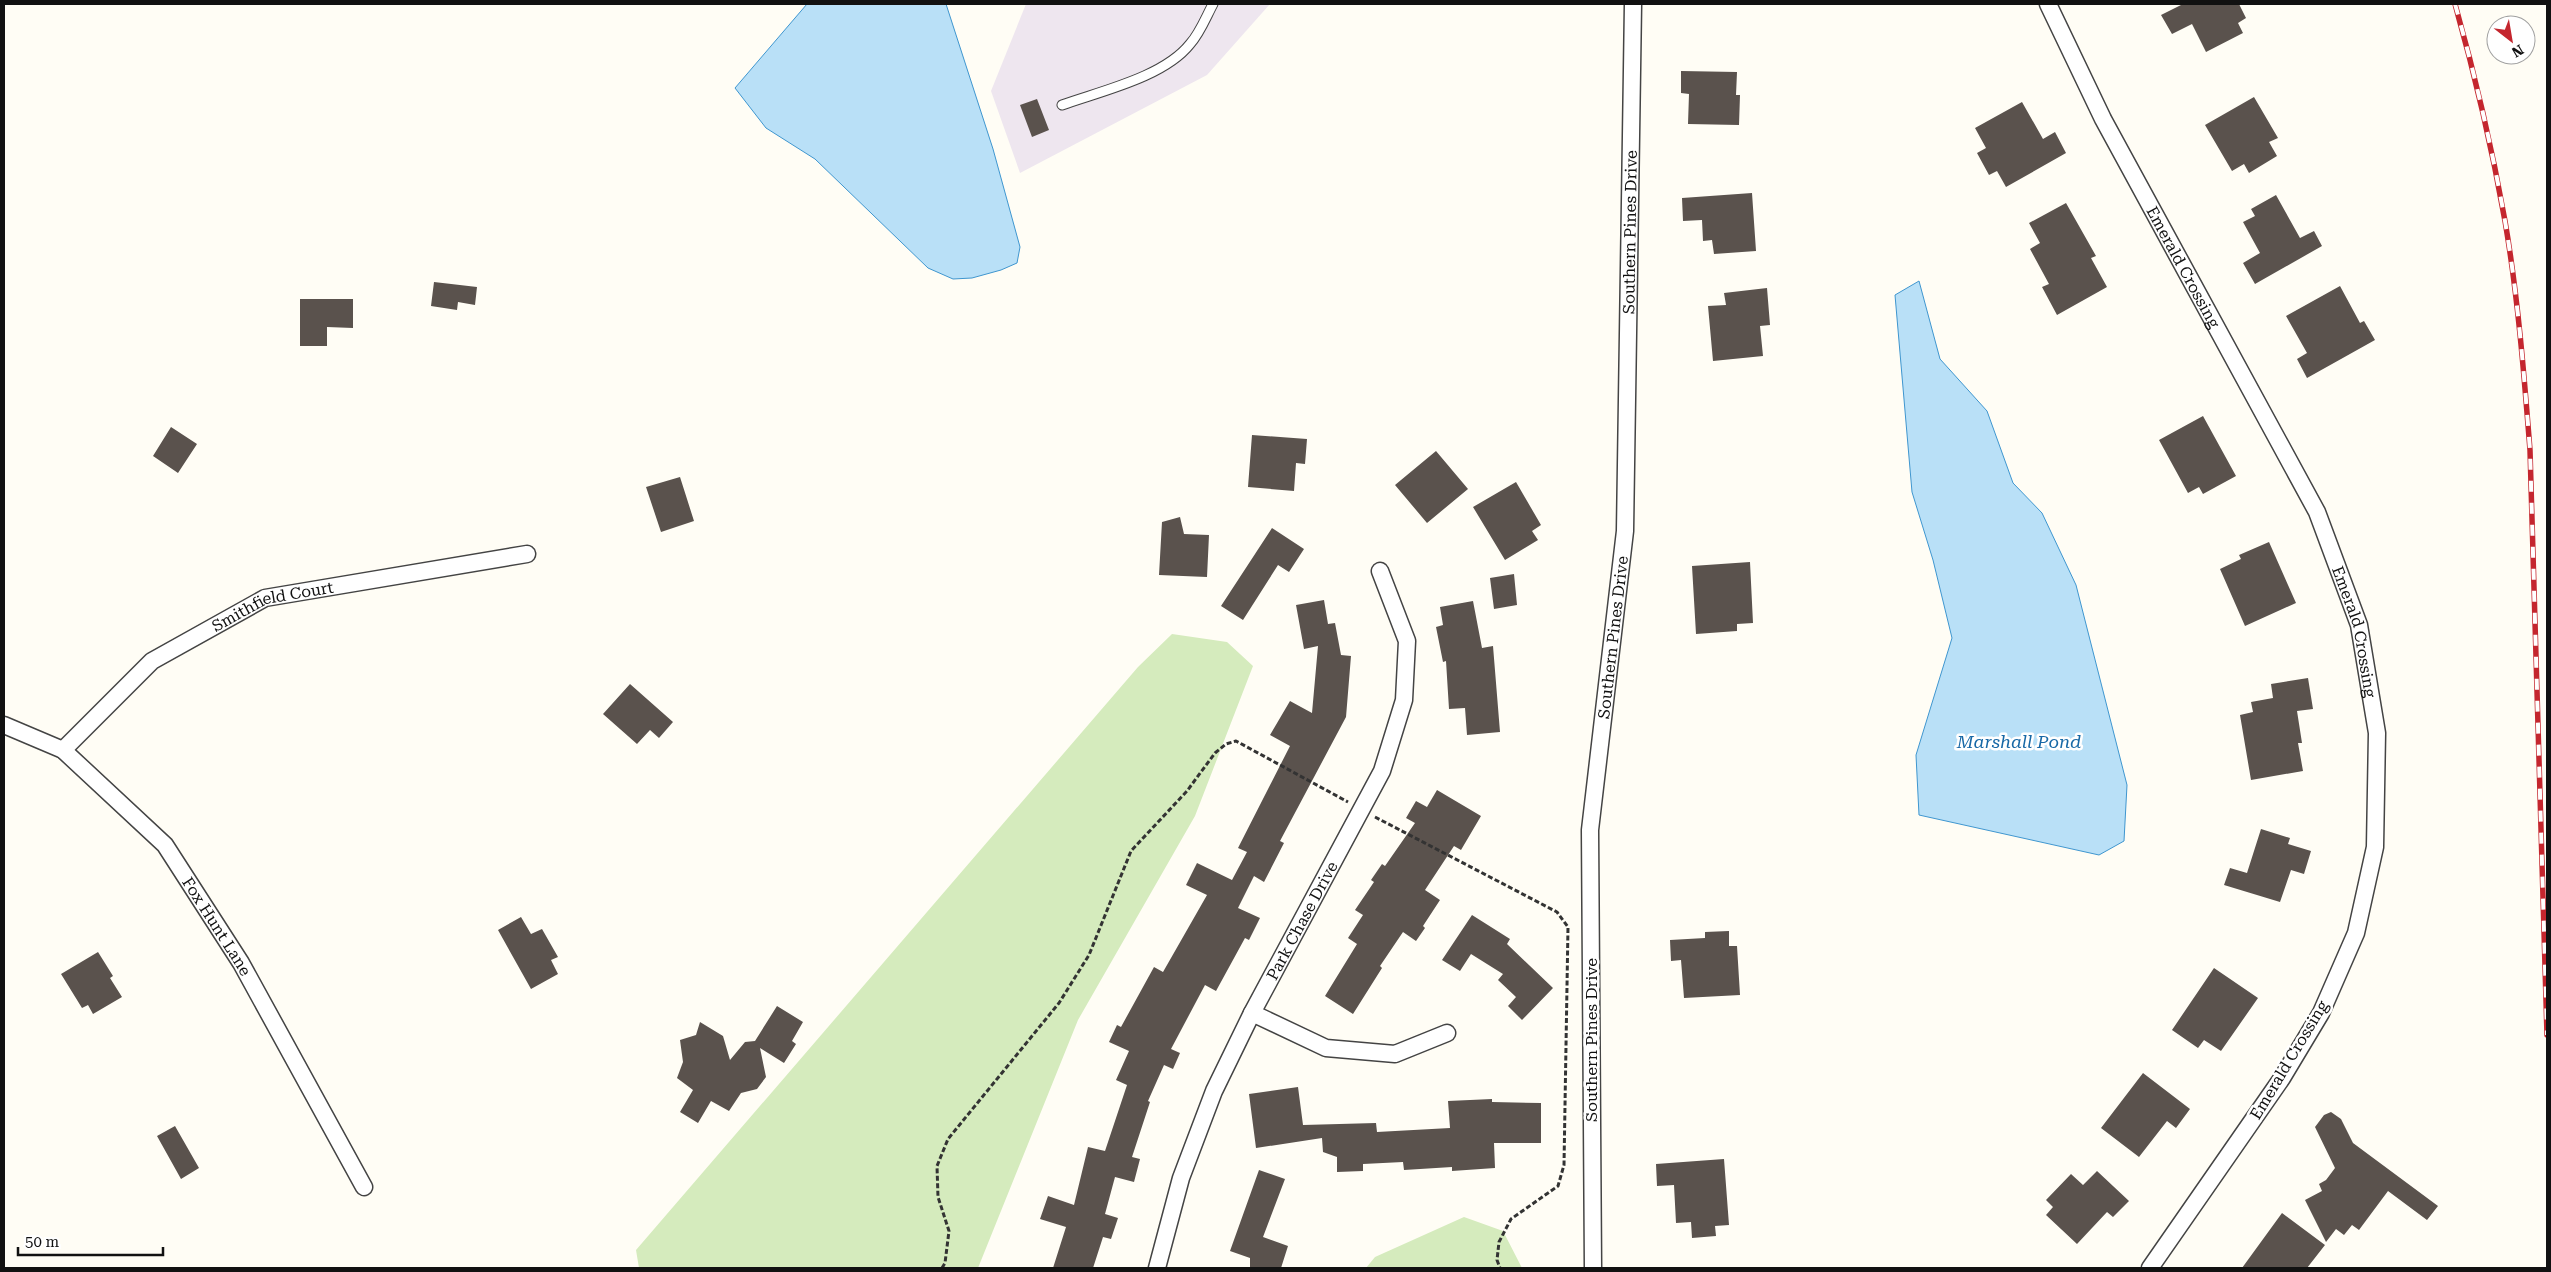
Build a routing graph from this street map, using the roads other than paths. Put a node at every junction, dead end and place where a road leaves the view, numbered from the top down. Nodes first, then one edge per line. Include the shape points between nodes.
1 (1213, 4) edge
2 (1633, 4) edge
3 (2048, 4) edge
4 (1062, 105) dead end
5 (527, 554) dead end
6 (1380, 570) dead end
7 (4, 726) edge
8 (63, 750) junction
9 (1252, 1013) junction
10 (1447, 1033) dead end
11 (364, 1187) dead end
12 (1157, 1268) edge
13 (1593, 1268) edge
14 (2150, 1268) edge

1 - 4 lane via 1191,44 1170,63
2 - 13 street, Southern Pines Drive via 1625,531 1590,830
3 - 14 street, Emerald Crossing via 2103,119 2317,512 2359,625 2377,733 2375,847 2356,933 2321,1013 2282,1078
5 - 8 street, Smithfield Court via 265,598 152,661
6 - 9 street, Park Chase Drive via 1407,641 1404,700 1382,771
7 - 8 street, Fox Hunt Lane
8 - 11 street, Fox Hunt Lane via 165,845 241,963
9 - 10 street via 1326,1048 1395,1054
9 - 12 street, Park Chase Drive via 1214,1091 1181,1178

